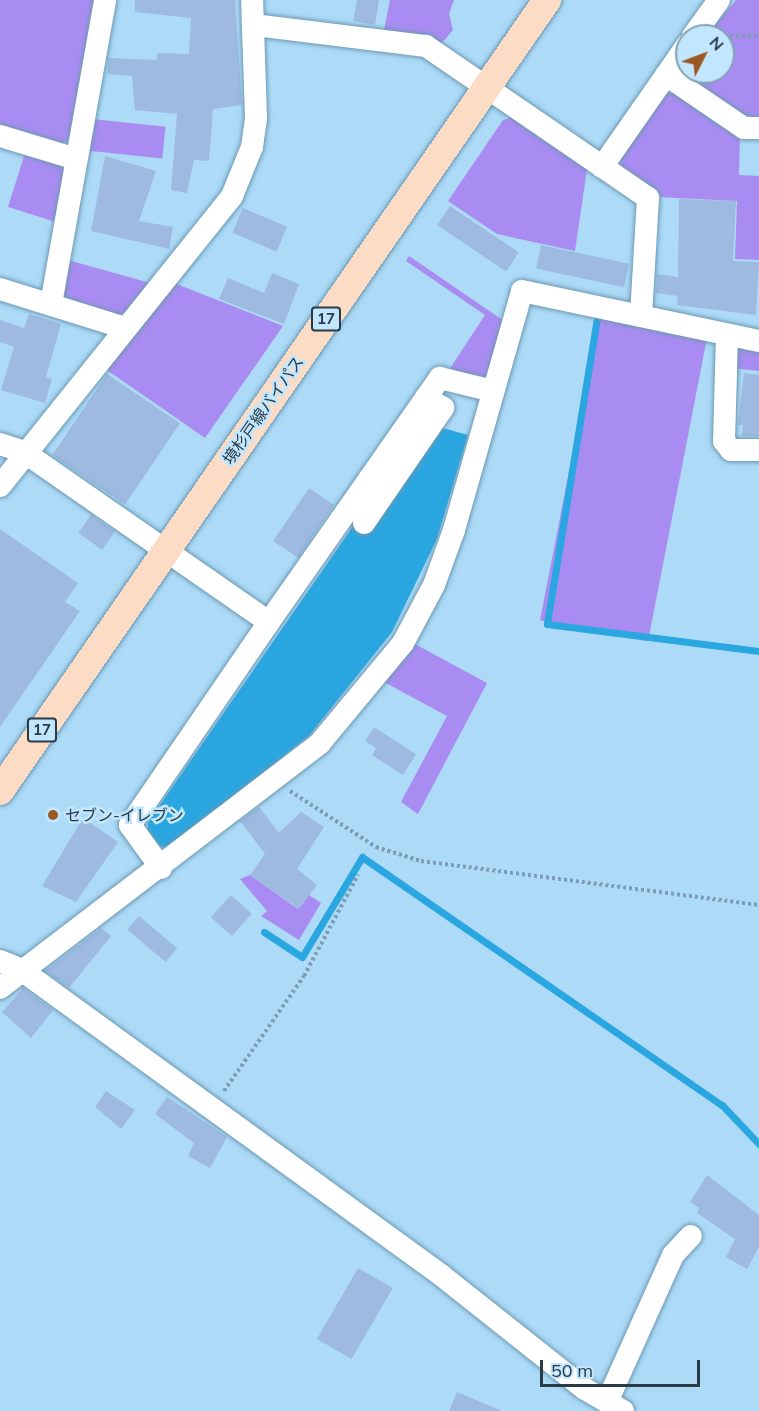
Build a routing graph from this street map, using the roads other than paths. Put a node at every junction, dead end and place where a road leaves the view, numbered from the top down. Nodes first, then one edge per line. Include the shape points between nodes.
1 (105, 0) edge
2 (252, 0) edge
3 (547, 0) edge
4 (718, 0) edge
5 (701, 24) edge
6 (254, 25) junction
7 (675, 62) edge
8 (666, 75) junction
9 (488, 85) junction
10 (759, 128) edge
11 (0, 136) edge
12 (76, 159) junction
13 (602, 167) junction
14 (0, 288) edge
15 (51, 304) junction
16 (641, 316) junction
17 (125, 328) junction
18 (727, 335) junction
19 (759, 341) edge
20 (493, 391) junction
21 (426, 397) junction
22 (0, 444) edge
23 (759, 450) edge
24 (24, 452) junction
25 (0, 486) edge
26 (364, 523) dead end
27 (167, 550) junction
28 (269, 622) junction
29 (0, 791) edge
30 (160, 867) junction
31 (10, 965) edge
32 (0, 988) edge
33 (691, 1236) dead end
34 (615, 1407) edge

1 - 12 street
2 - 6 street
3 - 9 main road, 境杉戸線バイパス / 17
4 - 5 street
6 - 9 street via 426,46
6 - 17 street via 256,118 243,171 212,224
7 - 8 street
8 - 10 street via 744,128
8 - 13 street
9 - 13 street
9 - 27 main road, 境杉戸線バイパス / 17
11 - 12 street
12 - 15 street
13 - 16 street via 648,198
14 - 15 street
15 - 17 street
16 - 18 street
16 - 20 street via 522,291
17 - 24 street
18 - 19 street
18 - 23 street via 724,441 731,450
20 - 21 street via 440,378
20 - 30 street via 454,530 434,585 403,643 320,743
21 - 26 street via 443,408
21 - 28 street
22 - 24 street
24 - 25 street
24 - 27 street
27 - 28 street
27 - 29 main road, 境杉戸線バイパス / 17
28 - 30 street via 130,825
30 - 31 street
31 - 32 street
31 - 34 street via 212,1108
33 - 34 street via 673,1255

